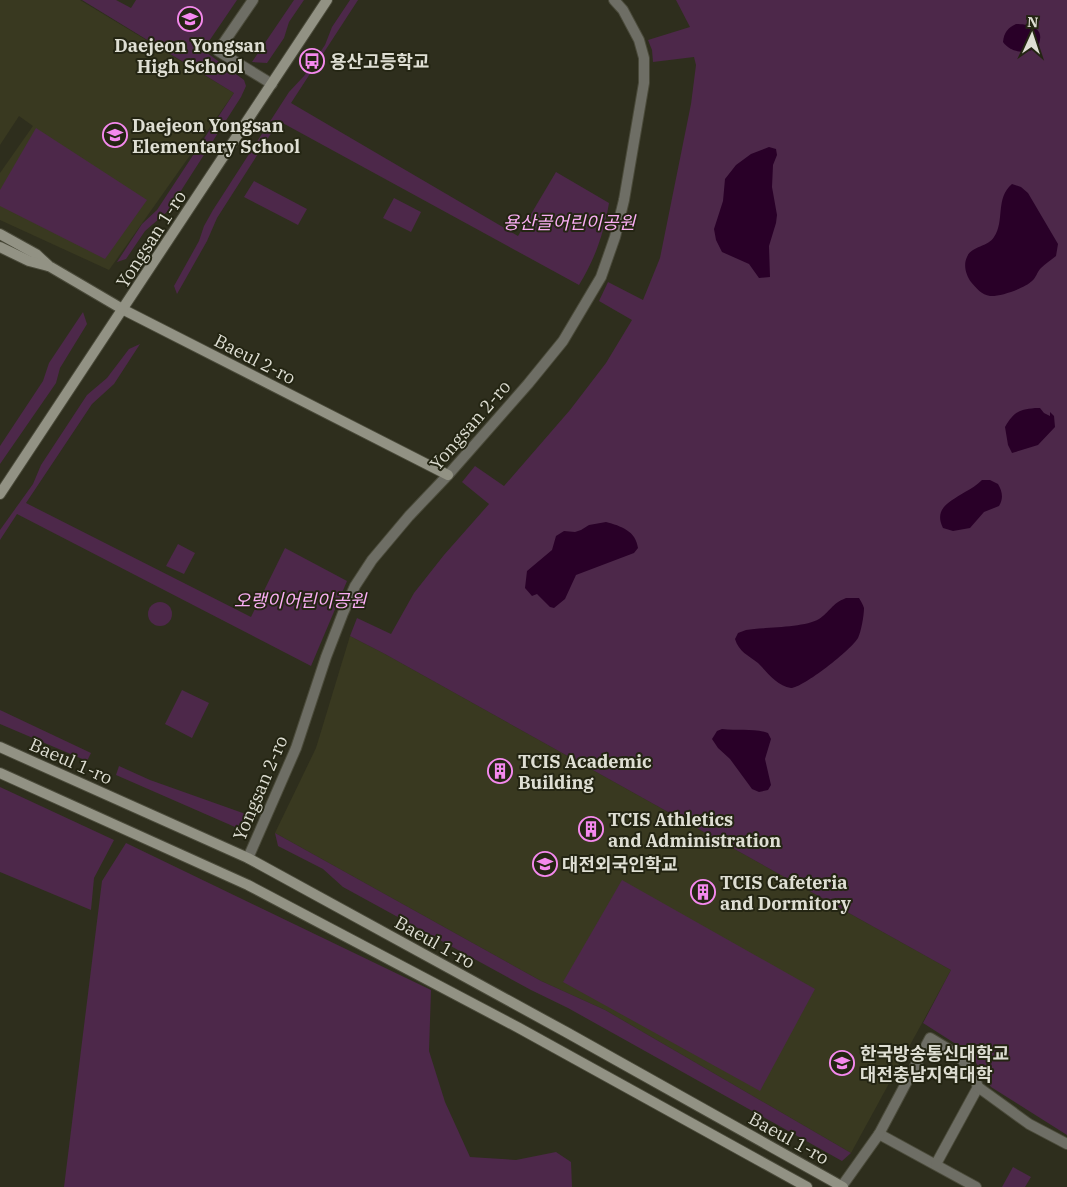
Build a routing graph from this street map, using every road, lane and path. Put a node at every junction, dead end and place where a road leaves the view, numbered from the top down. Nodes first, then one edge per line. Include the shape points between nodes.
1 (253, 0) edge
2 (327, 0) edge
3 (614, 0) edge
4 (272, 84) junction
5 (0, 234) edge
6 (0, 247) edge
7 (49, 266) junction
8 (124, 310) junction
9 (448, 476) junction
10 (0, 494) edge
11 (0, 747) edge
12 (0, 773) edge
13 (248, 858) junction
14 (978, 1087) junction
15 (880, 1134) junction
16 (1067, 1144) edge
17 (936, 1164) junction
18 (842, 1186) edge
19 (807, 1187) edge
20 (976, 1187) edge

1 - 4 street via 218,51
2 - 4 main road, Yongsan 1-ro
3 - 9 street, Yongsan 2-ro via 639,40 644,75 624,200 601,277 563,341
4 - 8 main road, Yongsan 1-ro
5 - 7 main road, Baeul 2-ro via 36,254
6 - 7 main road, Baeul 2-ro via 29,261
7 - 8 main road, Baeul 2-ro
8 - 9 main road, Baeul 2-ro
8 - 10 main road, Yongsan 1-ro
9 - 13 street, Yongsan 2-ro via 409,516 355,586 326,657 296,748
11 - 13 main road, Baeul 1-ro
12 - 19 main road, Baeul 1-ro via 248,885 519,1028
13 - 18 main road, Baeul 1-ro
14 - 15 street via 960,1056 930,1038
14 - 16 street via 1029,1124
14 - 17 street
15 - 17 street
15 - 18 street
17 - 20 street

